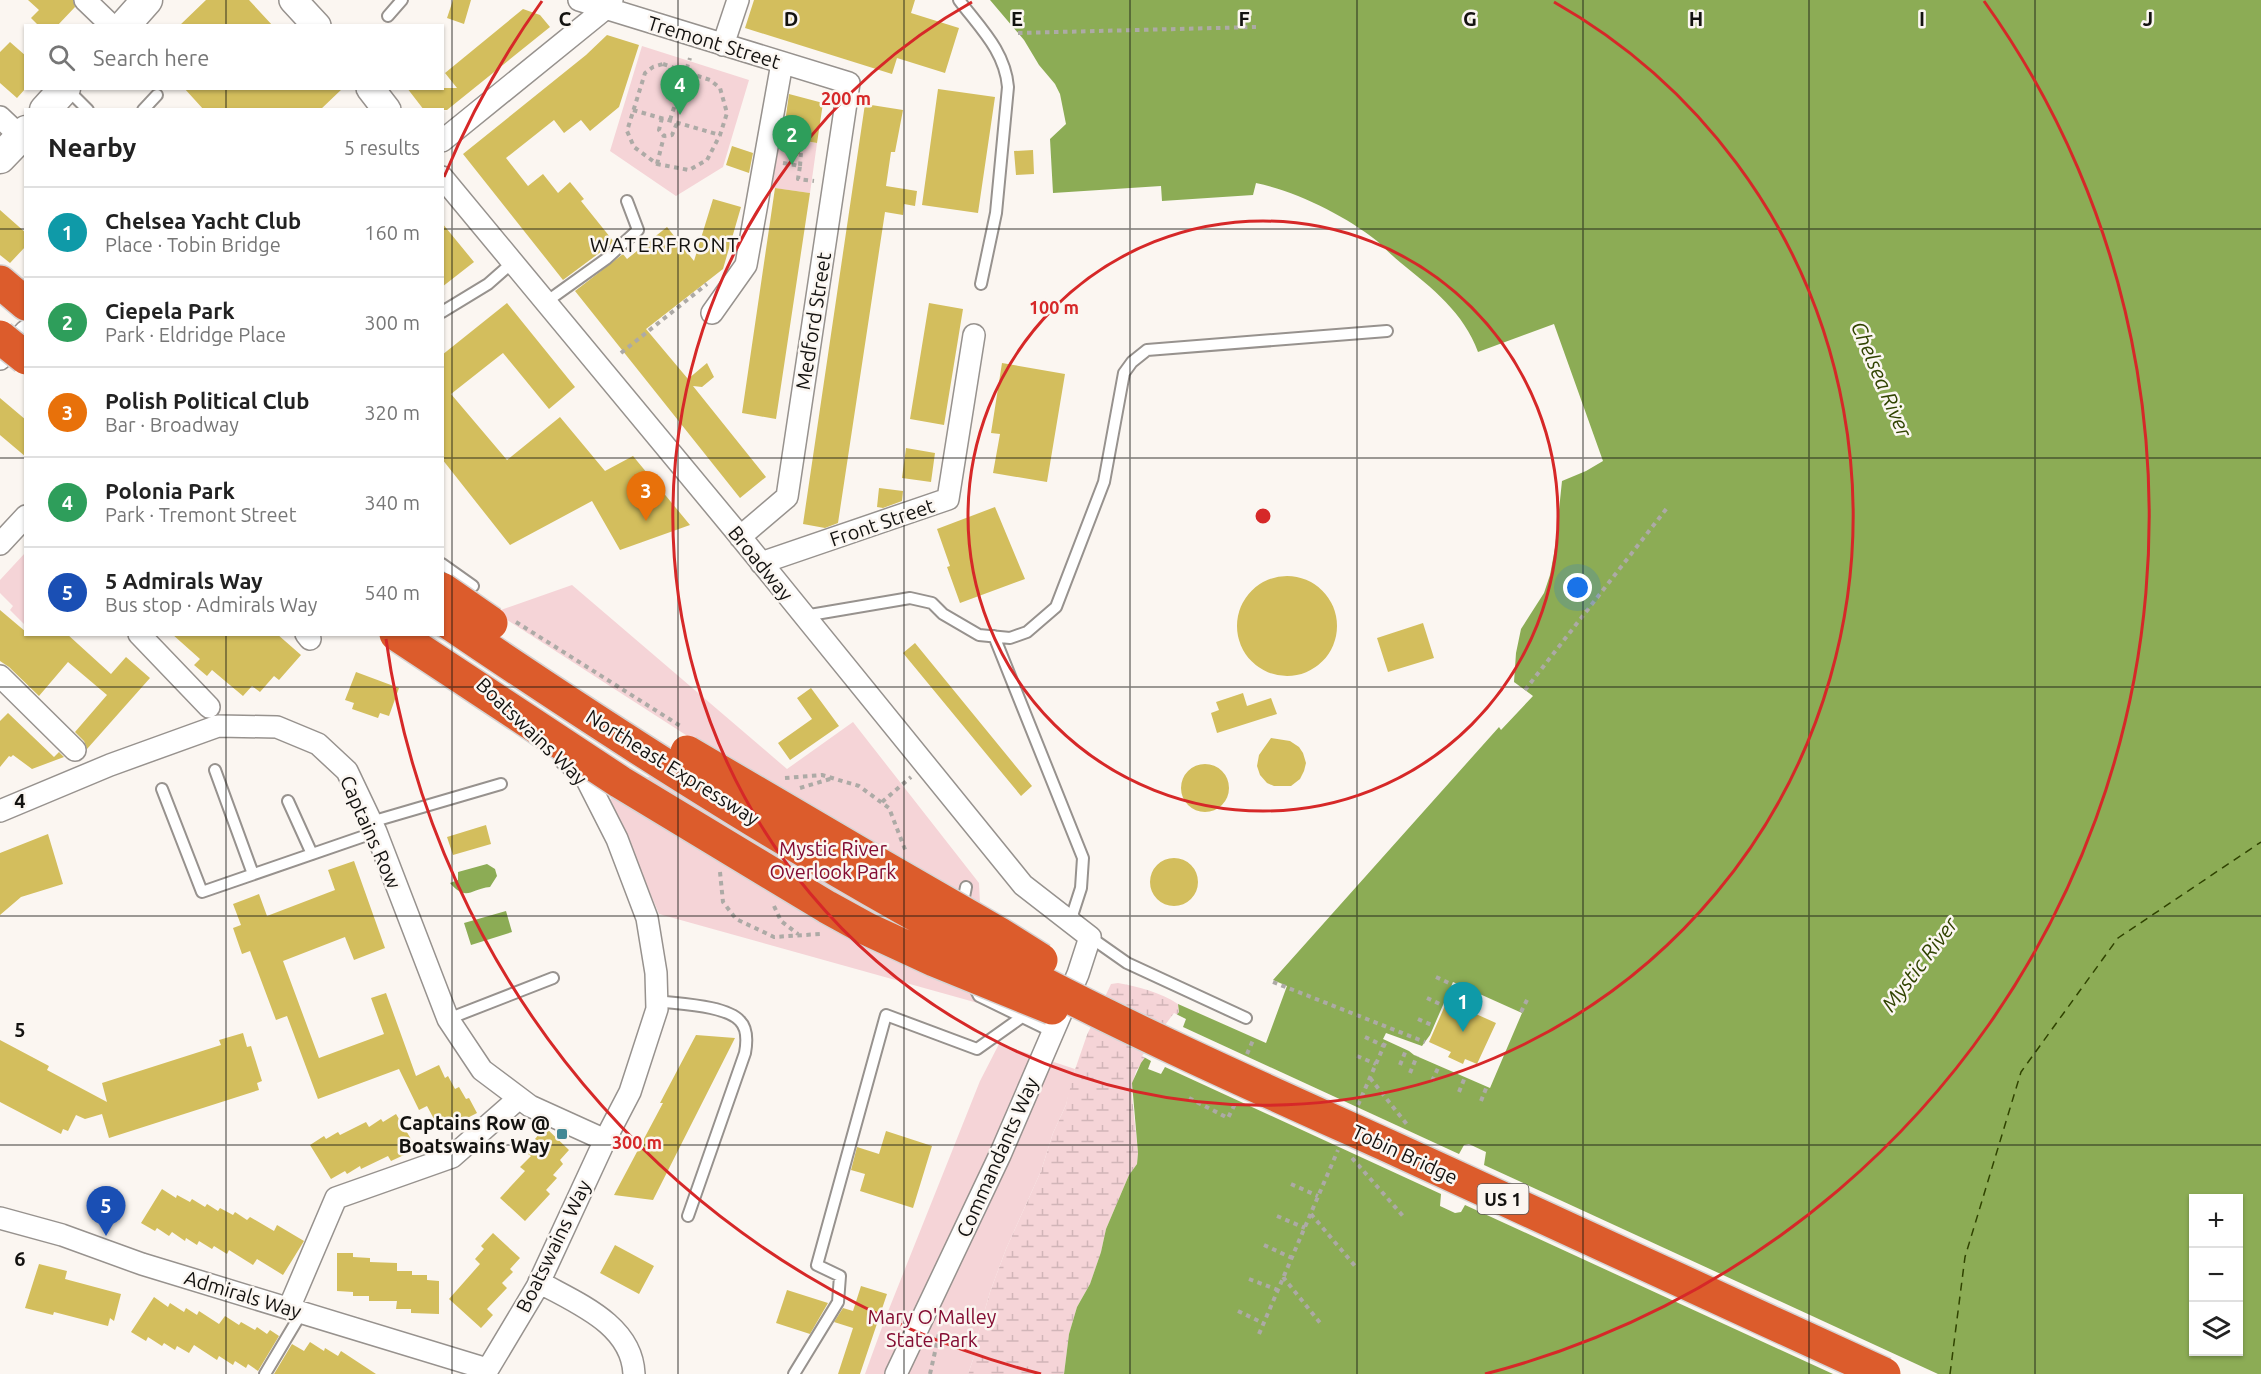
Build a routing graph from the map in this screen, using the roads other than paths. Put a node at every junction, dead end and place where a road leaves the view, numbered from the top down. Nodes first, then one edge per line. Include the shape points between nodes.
1 (85, 0) edge
2 (147, 0) edge
3 (293, 0) edge
4 (402, 0) edge
5 (579, 0) edge
6 (738, 0) edge
7 (959, 0) edge
8 (609, 4) edge
9 (388, 16) dead end
10 (110, 24) edge
11 (126, 24) edge
12 (314, 24) edge
13 (723, 45) junction
14 (782, 63) junction
15 (849, 83) joint
16 (64, 90) edge
17 (68, 90) edge
18 (372, 90) edge
19 (157, 95) dead end
20 (47, 108) edge
21 (86, 108) edge
22 (145, 108) edge
23 (385, 108) edge
24 (18, 131) edge
25 (444, 139) edge
26 (0, 158) edge
27 (444, 179) edge
28 (627, 201) dead end
29 (513, 262) junction
30 (0, 282) edge
31 (981, 284) dead end
32 (24, 302) edge
33 (546, 302) junction
34 (444, 311) edge
35 (712, 313) dead end
36 (1387, 331) dead end
37 (24, 333) edge
38 (974, 334) dead end
39 (0, 337) edge
40 (24, 356) edge
41 (0, 358) edge
42 (24, 522) edge
43 (740, 537) junction
44 (0, 544) edge
45 (761, 563) junction
46 (444, 567) edge
47 (458, 588) edge
48 (804, 616) junction
49 (444, 619) edge
50 (141, 636) edge
51 (399, 636) edge
52 (427, 636) edge
53 (994, 636) junction
54 (0, 675) edge
55 (209, 707) dead end
56 (75, 750) dead end
57 (215, 770) dead end
58 (501, 784) dead end
59 (162, 789) dead end
60 (288, 801) dead end
61 (0, 811) edge
62 (373, 827) junction
63 (312, 854) junction
64 (253, 874) junction
65 (966, 887) dead end
66 (1070, 922) junction
67 (1090, 938) junction
68 (554, 978) dead end
69 (657, 1001) junction
70 (1022, 1017) junction
71 (1246, 1018) dead end
72 (448, 1019) junction
73 (1133, 1028) junction
74 (1053, 1032) junction
75 (519, 1098) junction
76 (605, 1140) junction
77 (688, 1216) dead end
78 (0, 1218) edge
79 (539, 1282) junction
80 (295, 1310) junction
81 (486, 1372) edge
82 (265, 1374) edge
83 (634, 1374) edge
84 (794, 1374) edge
85 (896, 1374) edge
86 (1884, 1374) edge

1 - 10 street
2 - 11 main road
3 - 12 street
4 - 9 lane
5 - 8 street, Tremont Street
6 - 13 street
7 - 31 lane via 999,53 1008,87 996,213
8 - 13 street, Tremont Street
8 - 25 street
13 - 14 street, Tremont Street
14 - 15 street, Tremont Street
14 - 35 street via 746,265
15 - 43 street, Medford Street via 787,497
16 - 20 main road
17 - 21 lane
18 - 23 street
19 - 22 lane
24 - 26 main road
27 - 29 street, Broadway
28 - 33 lane via 638,230 606,259
29 - 33 street, Broadway
29 - 34 lane via 488,284
30 - 32 highway
33 - 43 street, Broadway
36 - 53 lane via 1147,350 1124,373 1104,482 1056,607 1027,632 1010,638
37 - 41 street
38 - 45 street, Front Street via 948,499
39 - 40 highway, bridge
42 - 44 street
43 - 45 street, Broadway
45 - 48 street, Broadway
46 - 47 lane
47 - 73 highway, bridge via 673,743 1022,947
48 - 53 lane via 910,598 932,603 943,614 980,635
48 - 66 street, Broadway via 1023,885
49 - 73 highway, Northeast Expressway / US 1, bridge via 636,746 805,849 1005,963
50 - 55 street
51 - 73 highway, bridge via 630,788 867,929 1038,1004
52 - 69 street, Boatswains Way via 498,693 586,778 617,839 647,918
53 - 66 lane via 1083,858 1081,888
54 - 56 street
57 - 64 lane
58 - 62 lane
59 - 64 lane via 202,892
60 - 63 lane
61 - 62 street, Captains Row via 218,726 277,727 318,744 347,771
62 - 63 lane
62 - 72 street, Captains Row
63 - 64 lane
65 - 70 lane via 954,940 960,954 979,996
66 - 67 street, Broadway
67 - 71 lane via 1127,963
67 - 74 street, Commandants Way
68 - 72 lane
69 - 76 street, Boatswains Way via 630,1092
69 - 77 lane via 725,1011 740,1021 747,1037 745,1053
70 - 74 lane
70 - 84 lane via 977,1049 886,1015 817,1265 840,1276 838,1302
72 - 75 street, Captains Row via 482,1070
73 - 86 highway, Tobin Bridge / US 1, bridge
74 - 85 street, Commandants Way via 1000,1155
75 - 76 street, Captains Row
75 - 80 street via 452,1157 336,1198
76 - 79 street, Boatswains Way
78 - 80 street, Admirals Way
79 - 81 street, Boatswains Way
79 - 83 street via 601,1317 617,1332 634,1363
80 - 81 street, Admirals Way
80 - 82 lane

